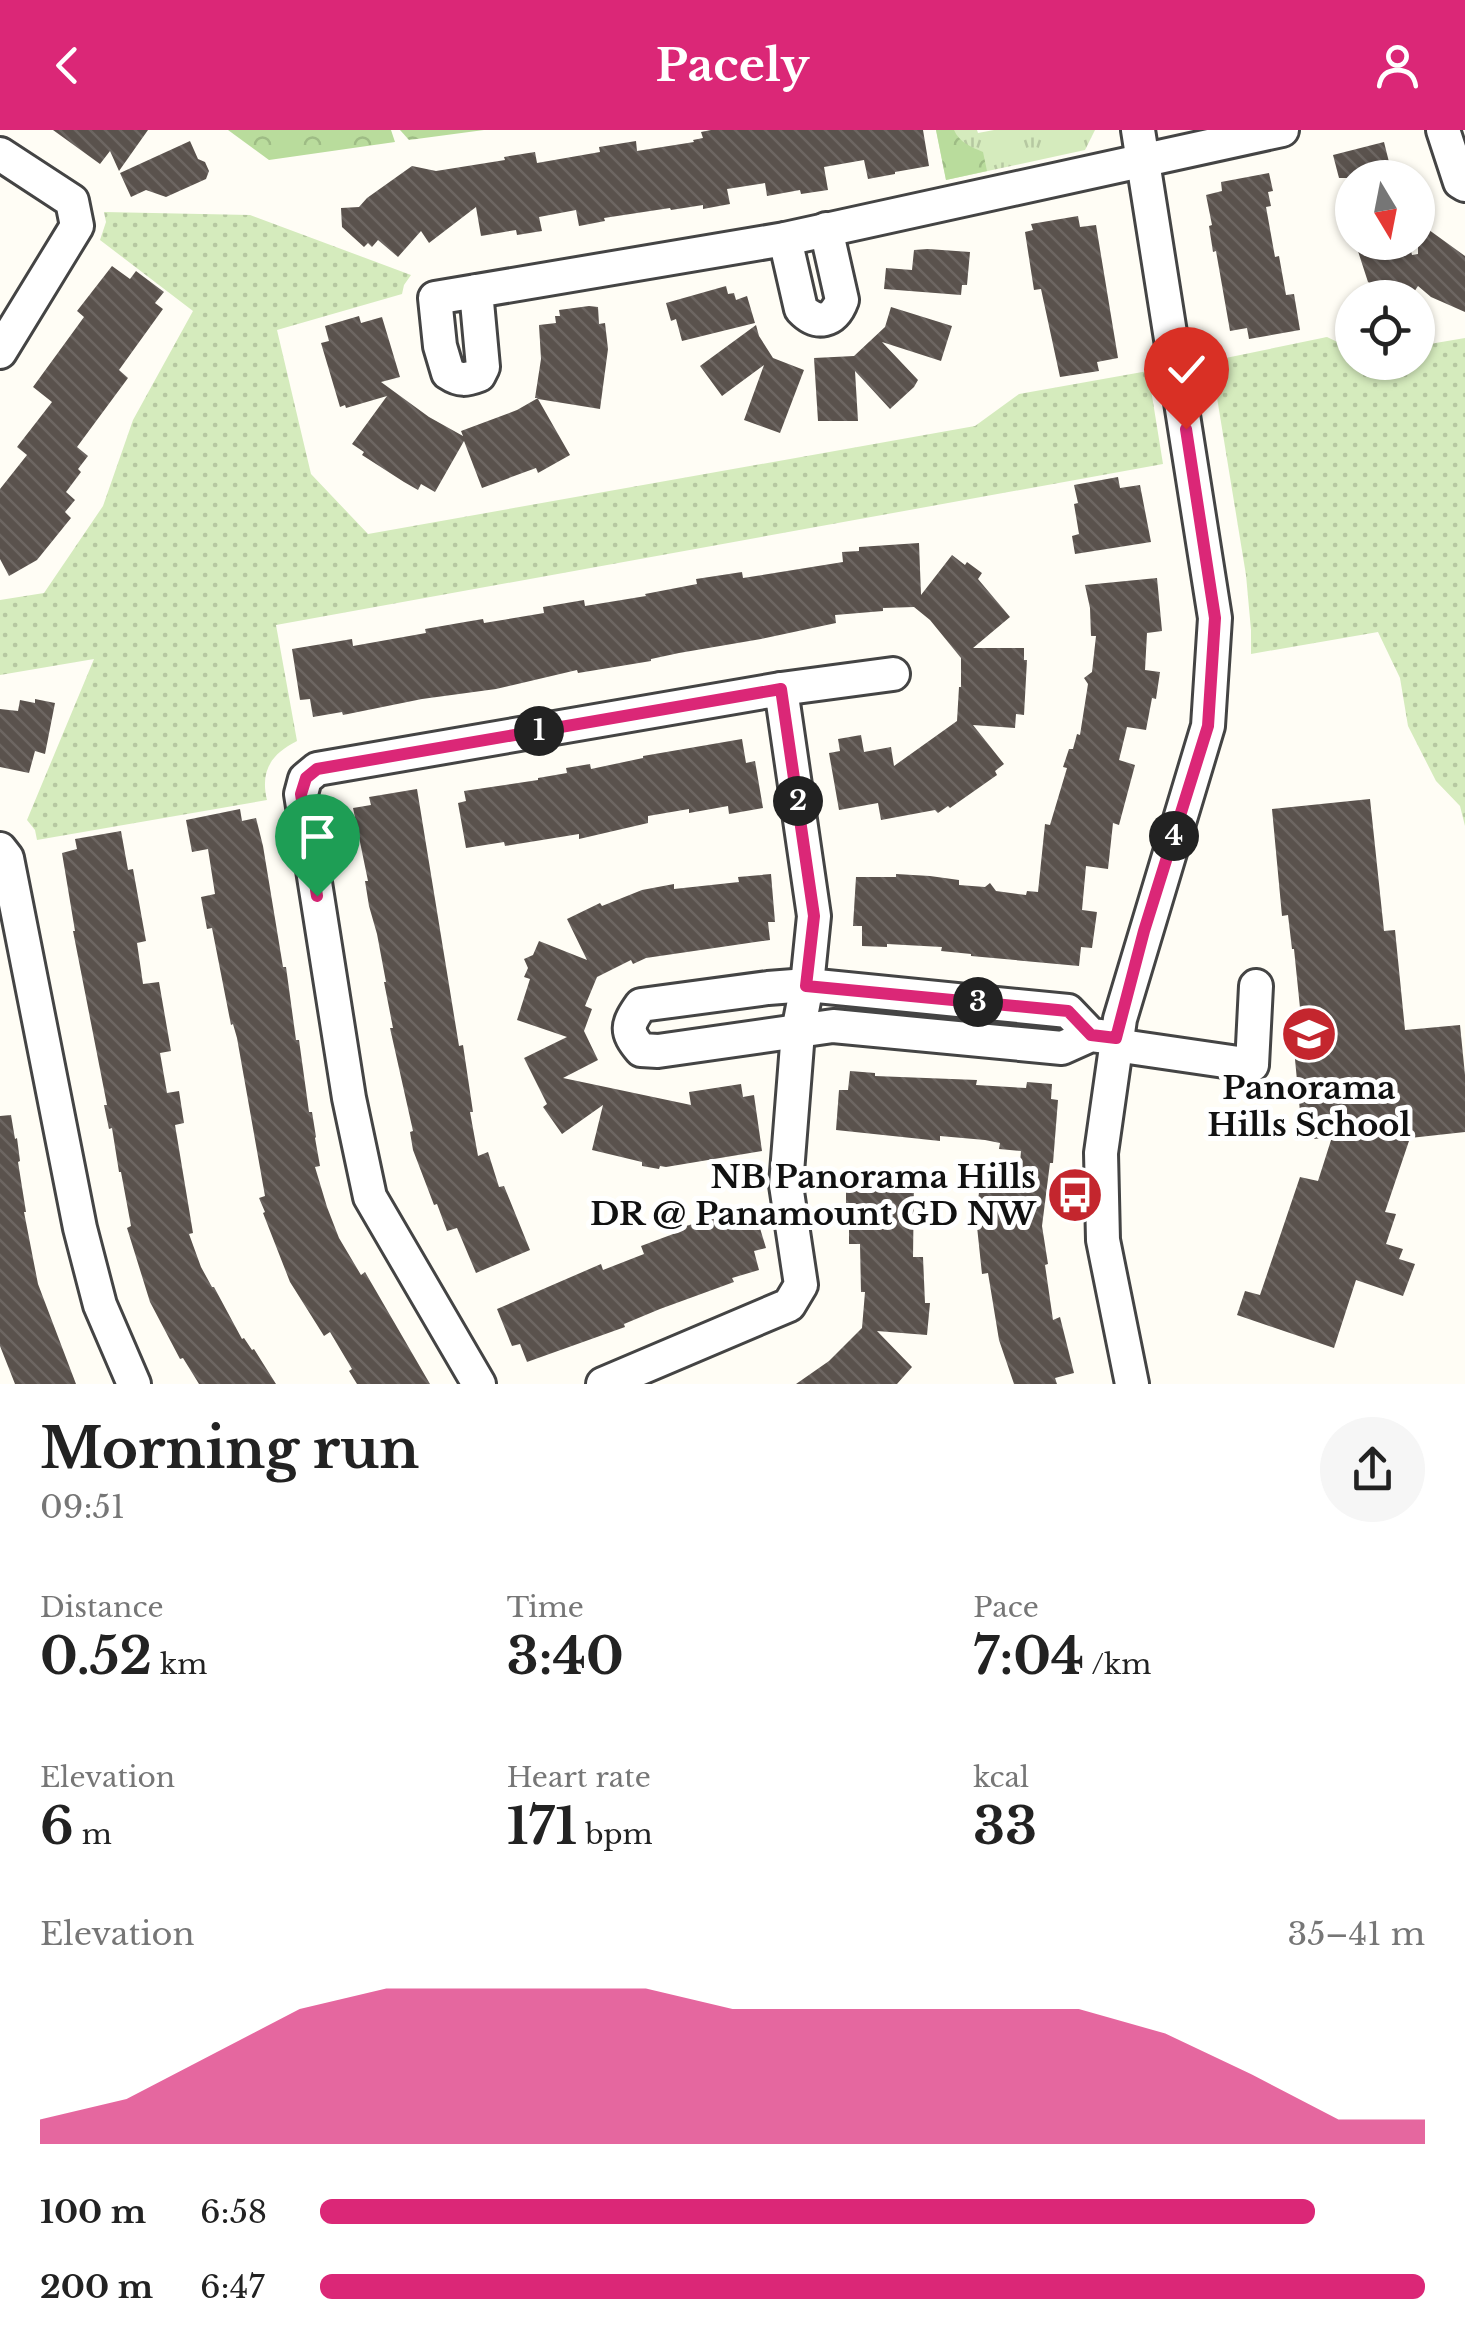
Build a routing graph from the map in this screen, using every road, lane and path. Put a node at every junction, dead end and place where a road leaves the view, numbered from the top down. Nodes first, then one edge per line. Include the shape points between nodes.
1 (1282, 130) edge
2 (1444, 130) edge
3 (1140, 145) edge
4 (0, 154) edge
5 (1465, 185) edge
6 (826, 229) junction
7 (784, 238) junction
8 (476, 291) dead end
9 (0, 352) edge
10 (893, 674) dead end
11 (781, 689) junction
12 (0, 848) edge
13 (806, 986) junction
14 (1256, 986) dead end
15 (798, 1032) junction
16 (1107, 1039) junction
17 (134, 1384) edge
18 (479, 1384) edge
19 (603, 1384) edge
20 (1132, 1384) edge

1 - 3 street
2 - 5 street
3 - 6 street
3 - 16 street via 1215,618 1208,726
4 - 9 street via 72,201 78,226
6 - 7 street
6 - 7 street via 842,300 831,318 808,317 800,309
7 - 8 street
10 - 11 street
11 - 13 street via 814,916
11 - 18 street via 317,769 306,778 301,794 348,1098 370,1196
12 - 17 street via 80,1228 100,1305
13 - 15 street
13 - 15 street via 641,1005 630,1021 630,1037 642,1050
13 - 16 street via 1068,1011
14 - 16 street via 1252,1065
15 - 16 street via 832,1026 1062,1048
15 - 19 street via 786,1185 801,1285 789,1305
16 - 20 street via 1103,1240

